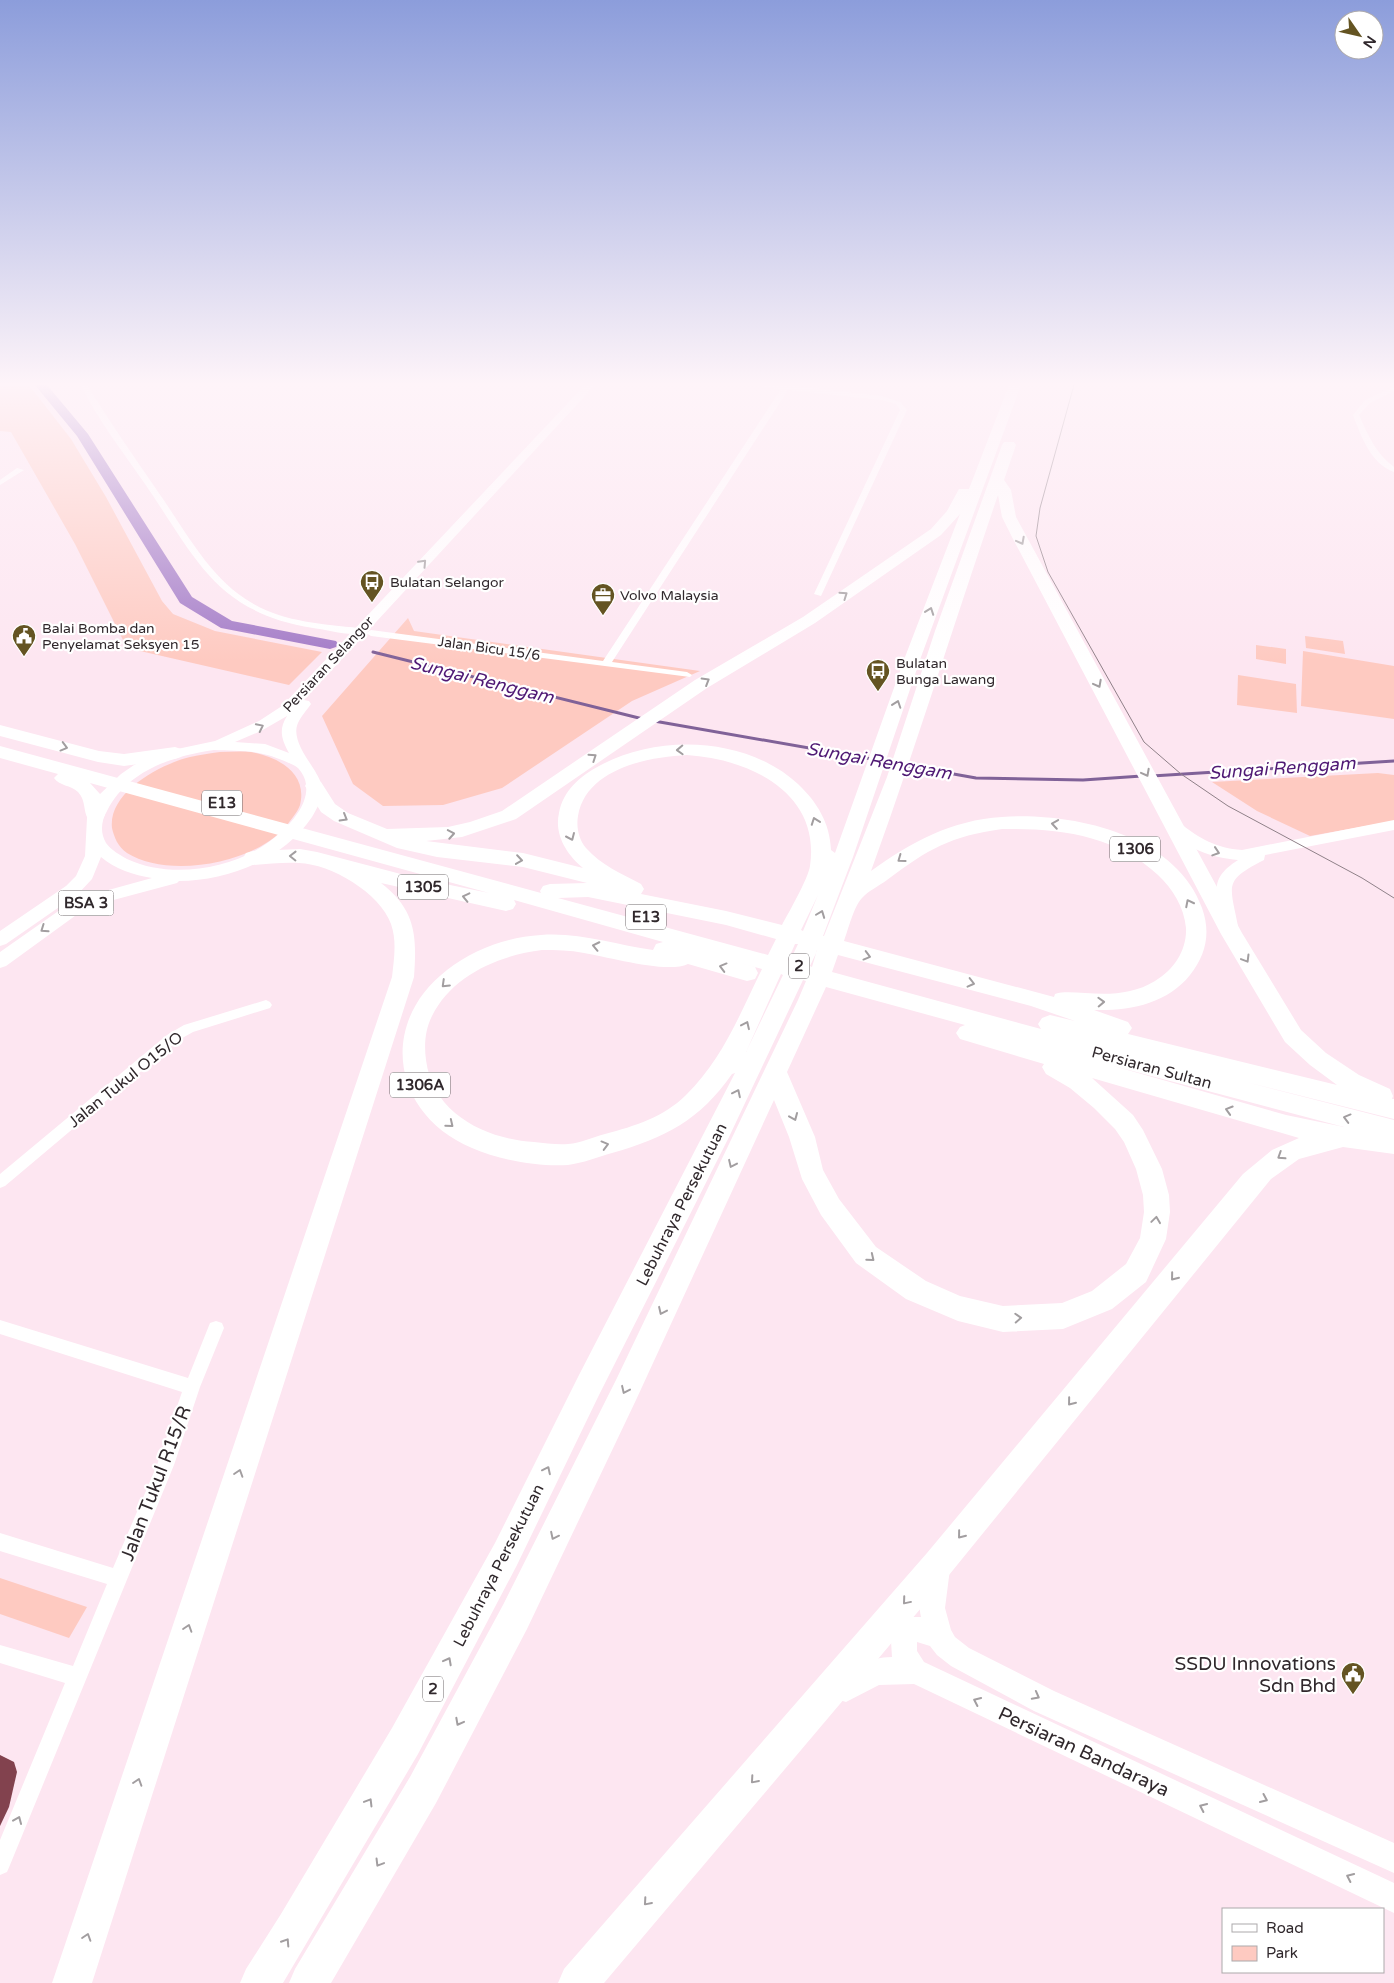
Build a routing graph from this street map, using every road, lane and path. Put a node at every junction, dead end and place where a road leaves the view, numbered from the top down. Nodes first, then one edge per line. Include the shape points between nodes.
1 (144, 478) edge
2 (506, 478) edge
3 (515, 478) edge
4 (727, 478) edge
5 (872, 478) edge
6 (990, 478) junction
7 (818, 594) dead end
8 (365, 632) junction
9 (606, 664) junction
10 (687, 675) dead end
11 (0, 730) edge
12 (0, 743) edge
13 (214, 745) junction
14 (0, 752) edge
15 (175, 753) junction
16 (0, 761) edge
17 (303, 764) junction
18 (871, 780) junction
19 (314, 786) junction
20 (94, 815) junction
21 (1394, 825) edge
22 (1175, 826) junction
23 (385, 835) junction
24 (95, 838) junction
25 (1270, 850) junction
26 (253, 858) junction
27 (333, 862) junction
28 (442, 868) junction
29 (820, 869) junction
30 (186, 875) junction
31 (475, 882) junction
32 (634, 889) junction
33 (550, 891) junction
34 (852, 895) junction
35 (514, 905) junction
36 (690, 911) junction
37 (1232, 934) junction
38 (0, 940) edge
39 (744, 941) junction
40 (696, 959) junction
41 (0, 961) edge
42 (913, 994) junction
43 (1035, 999) junction
44 (266, 1005) dead end
45 (1001, 1043) junction
46 (734, 1052) junction
47 (775, 1072) junction
48 (1270, 1080) junction
49 (1394, 1102) edge
50 (1394, 1109) edge
51 (1394, 1130) edge
52 (716, 1137) junction
53 (1344, 1138) junction
54 (1394, 1144) edge
55 (0, 1182) edge
56 (0, 1328) edge
57 (216, 1328) dead end
58 (192, 1387) junction
59 (0, 1542) edge
60 (938, 1564) junction
61 (118, 1579) junction
62 (939, 1636) junction
63 (3, 1658) edge
64 (915, 1671) junction
65 (77, 1677) junction
66 (786, 1743) junction
67 (1394, 1858) edge
68 (0, 1866) edge
69 (1394, 1898) edge
70 (72, 1983) edge
71 (260, 1983) edge
72 (308, 1983) edge
73 (578, 1983) edge

1 - 8 street, Jalan Bicu 15/6 via 222,586 246,604 301,623
8 -> 2 main road, Persiaran Selangor
3 - 8 main road, Persiaran Selangor
4 - 9 street
5 - 7 street
18 -> 6 highway, Lebuhraya Persekutuan / 2 via 950,556
6 -> 22 highway via 1004,490 1012,524
23 -> 6 highway via 451,834 479,828 509,815 701,684 809,620 936,532 953,513 963,493
6 - 34 highway, Lebuhraya Persekutuan / 2 via 896,777
8 - 9 street, Jalan Bicu 15/6
13 -> 8 main road, Persiaran Selangor via 255,730 282,713
8 - 17 main road, Persiaran Selangor via 288,724 288,736
9 - 10 street, Jalan Bicu 15/6
11 -> 15 highway via 124,760
12 - 28 highway, E13
13 - 15 main road
13 - 17 main road via 265,749
14 - 28 highway, E13
15 - 20 main road via 130,775 113,789
16 - 20 highway via 76,782 90,793
17 - 19 main road
18 - 29 highway via 844,813
52 -> 18 highway, Lebuhraya Persekutuan / 2 via 806,951
19 -> 23 highway via 328,808 353,823
19 - 26 main road via 309,811 288,836
20 - 24 main road
21 - 25 main road
22 -> 25 main road via 1200,845 1224,855
22 - 37 highway
23 -> 32 highway via 437,850 531,862
24 - 30 main road via 109,856 133,870 158,875
24 - 38 main road, BSA 3 via 93,856 83,879
25 - 37 main road via 1229,873 1222,885
27 -> 26 highway via 300,856
26 - 30 main road via 221,869
35 -> 27 highway, 1305 via 416,885
70 -> 27 highway via 403,977 405,939 401,921 381,892
28 - 31 highway, E13
28 - 33 highway, E13
29 -> 32 highway via 819,833 812,811 802,797 773,773 732,755 709,751 662,751 639,756 601,772 575,795 567,813 567,830 580,854 594,867
46 -> 29 highway
30 -> 41 main road, BSA 3 via 100,898 74,909
31 - 35 highway
31 - 39 highway, E13
32 - 36 highway
33 - 36 highway via 588,890
33 - 39 highway, E13
43 -> 34 highway, 1306 via 1101,1002 1135,999 1166,987 1183,970 1195,948 1197,931 1190,902 1170,874 1113,838 1080,828 1019,821 983,824 948,833 918,848
34 - 47 highway, Lebuhraya Persekutuan / 2
35 - 40 highway
36 - 39 highway
37 -> 49 highway via 1293,1036 1350,1082
39 - 42 highway, E13
39 -> 42 highway
42 -> 40 highway
40 -> 46 highway, 1306A via 660,960 588,944 552,941 519,945 487,955 455,974 430,998 418,1020 412,1049 418,1081 439,1114 456,1129 478,1141 522,1153 570,1154 635,1137 672,1120 712,1084
42 -> 43 highway
42 - 45 highway
42 - 48 highway, Persiaran Sultan
51 -> 42 highway, Persiaran Sultan
43 - 48 highway via 1214,1057
44 - 55 street, Jalan Tukul O15/O via 189,1028 172,1038
47 -> 45 highway via 802,1137 811,1171 830,1207 866,1255 916,1290 958,1308 1003,1319 1063,1316 1102,1300 1136,1273 1153,1239 1156,1196 1149,1169 1134,1137 1103,1101 1079,1081
53 -> 45 highway via 1242,1114
46 - 52 highway via 716,1090
47 -> 72 highway, Lebuhraya Persekutuan / 2 via 515,1617 423,1790
48 - 50 highway, Persiaran Sultan
71 -> 52 highway, Lebuhraya Persekutuan / 2 via 405,1741 506,1554
53 - 54 highway
53 -> 60 highway via 1288,1152 1269,1164
56 - 58 street
57 - 58 street, Jalan Tukul R15/R
58 - 61 street, Jalan Tukul R15/R via 165,1465
59 - 61 street
60 - 62 main road, Persiaran Bandaraya via 932,1608
60 -> 66 highway
61 - 65 street, Jalan Tukul R15/R
62 - 64 main road via 919,1629 910,1630 902,1652
62 -> 67 main road, Persiaran Bandaraya via 960,1657 1044,1701
63 - 65 street
64 - 66 main road, Persiaran Bandaraya via 884,1669 860,1677
69 -> 64 main road, Persiaran Bandaraya
68 -> 65 street, Jalan Tukul R15/R
66 -> 73 highway

